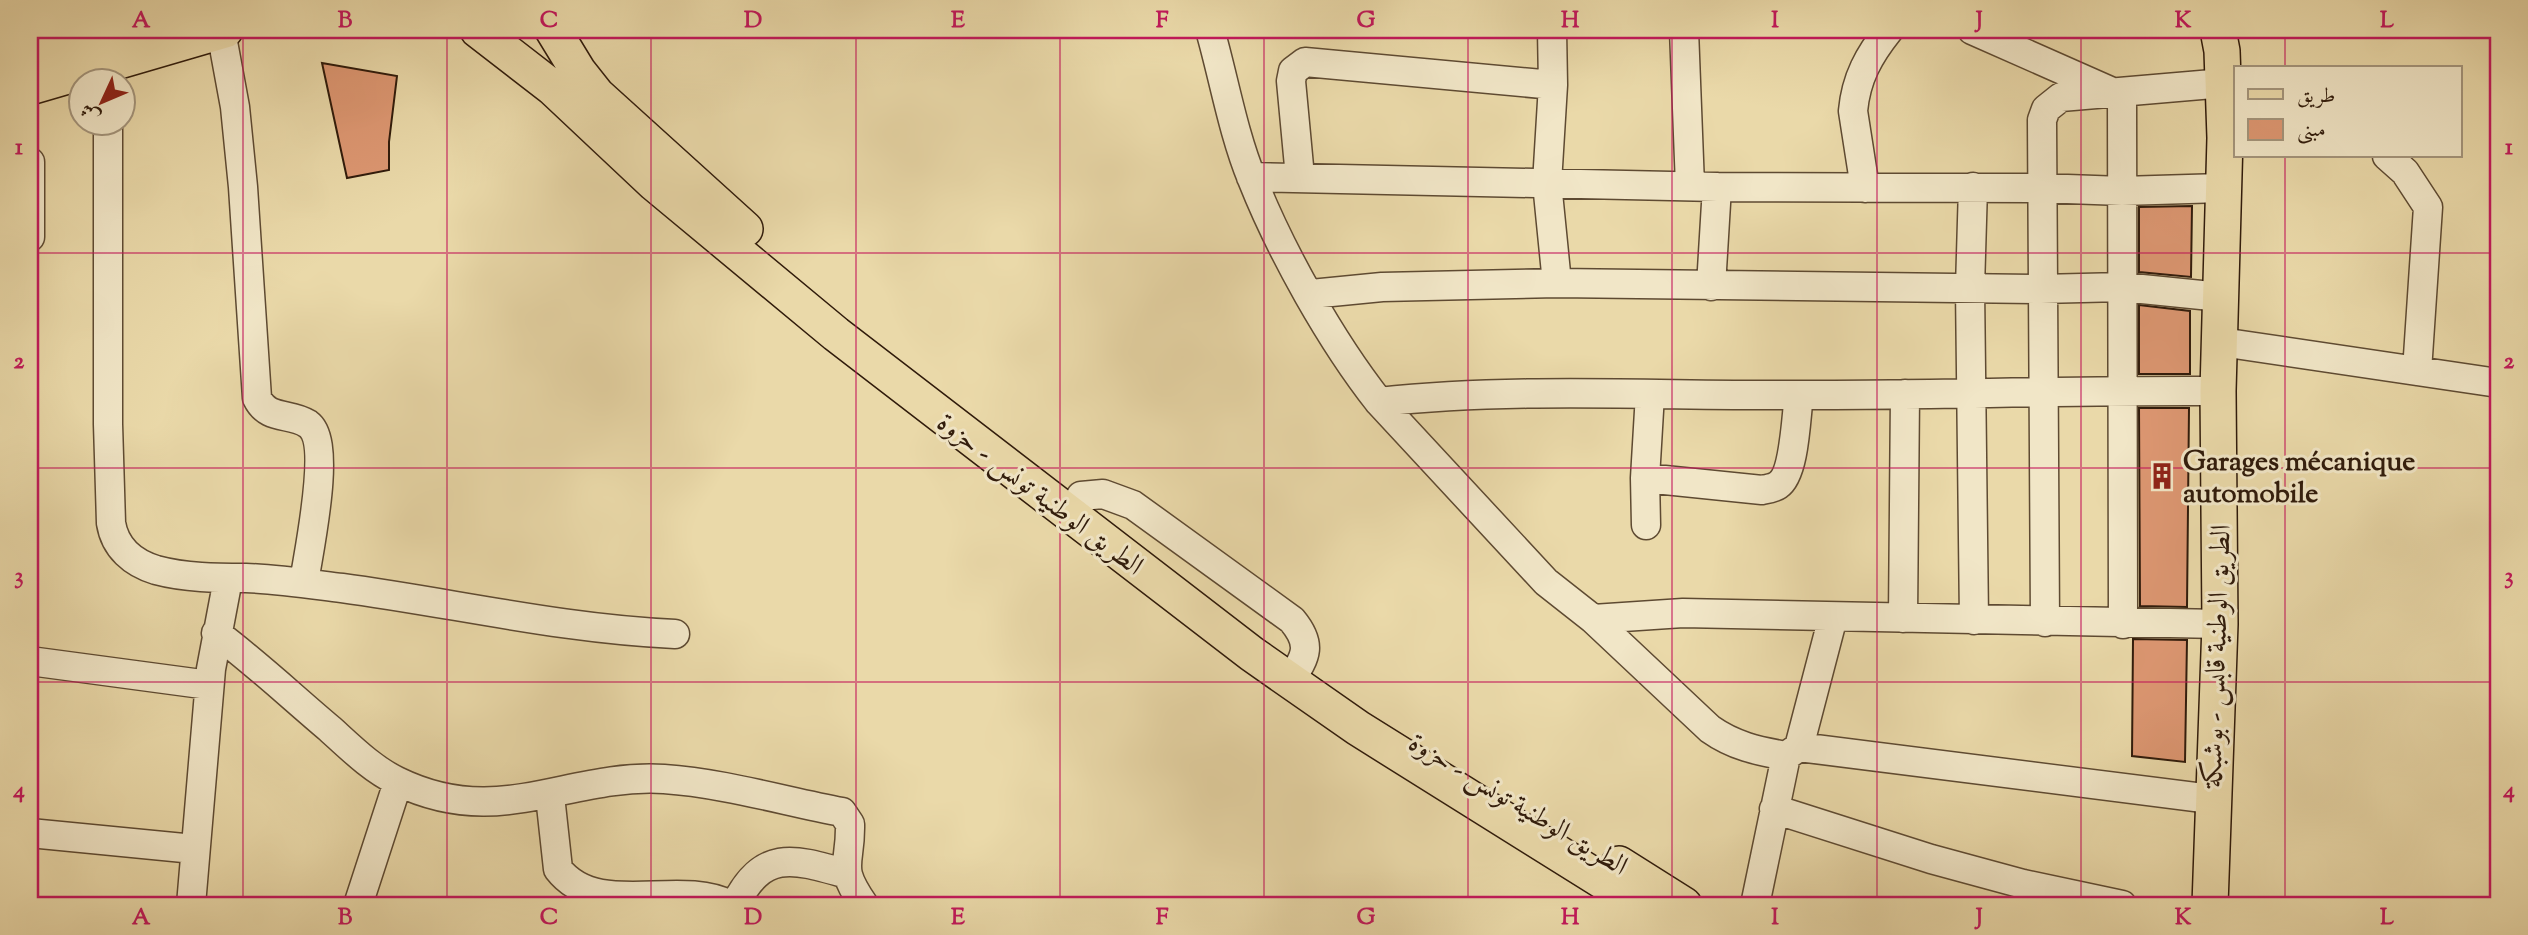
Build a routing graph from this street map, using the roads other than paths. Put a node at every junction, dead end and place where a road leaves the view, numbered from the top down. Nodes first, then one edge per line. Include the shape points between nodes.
1 (223, 30) edge
2 (478, 30) edge
3 (553, 30) edge
4 (1210, 30) edge
5 (1552, 30) edge
6 (1684, 30) edge
7 (1889, 30) edge
8 (1972, 30) edge
9 (112, 52) edge
10 (2226, 55) edge
11 (30, 60) edge
12 (1553, 85) junction
13 (30, 87) edge
14 (2117, 92) junction
15 (108, 136) edge
16 (2389, 158) edge
17 (30, 162) edge
18 (1251, 177) junction
19 (1300, 177) junction
20 (1547, 183) junction
21 (1704, 187) junction
22 (1973, 187) junction
23 (1865, 188) junction
24 (2040, 188) junction
25 (2222, 188) junction
26 (2122, 191) junction
27 (30, 210) edge
28 (30, 237) edge
29 (1557, 283) junction
30 (1710, 286) junction
31 (2122, 287) junction
32 (1970, 288) junction
33 (2041, 289) junction
34 (1311, 294) junction
35 (2221, 297) junction
36 (2221, 342) junction
37 (2417, 371) junction
38 (2498, 383) edge
39 (2122, 390) junction
40 (2043, 391) junction
41 (2218, 391) junction
42 (1971, 393) junction
43 (1650, 394) junction
44 (1905, 394) junction
45 (1799, 395) junction
46 (1379, 402) junction
47 (1000, 447) junction
48 (1645, 478) junction
49 (1646, 524) dead end
50 (228, 579) junction
51 (303, 583) junction
52 (1833, 617) junction
53 (1903, 618) junction
54 (1593, 619) junction
55 (1974, 620) junction
56 (2045, 622) junction
57 (2123, 624) junction
58 (2220, 624) junction
59 (216, 633) junction
60 (675, 634) dead end
61 (30, 661) edge
62 (1296, 671) junction
63 (209, 685) junction
64 (1792, 752) junction
65 (398, 782) junction
66 (550, 796) junction
67 (2211, 799) junction
68 (1774, 809) junction
69 (30, 833) edge
70 (194, 849) junction
71 (847, 874) junction
72 (191, 905) edge
73 (358, 905) edge
74 (732, 905) edge
75 (864, 905) edge
76 (1641, 905) edge
77 (1684, 905) edge
78 (1755, 905) edge
79 (2118, 905) edge
80 (2210, 905) edge

1 - 9 main road
1 - 51 street via 243,187 257,398 271,414 312,427 318,439 320,462
2 - 47 main road, الطريق الوطنية تونس - حزوة via 553,88 722,242
3 - 47 main road, الطريق الوطنية تونس - حزوة via 578,71 614,113
4 - 18 street
5 - 12 street
6 - 21 street
7 - 23 street via 1861,73 1854,98
8 - 14 street
9 - 11 main road
9 - 13 main road
10 - 14 street
10 - 25 main road, الطريق الوطنية قابس - بوشبكة
12 - 19 street via 1305,62 1293,71 1291,82
12 - 20 street
14 - 24 street via 2061,97 2046,109
14 - 26 street
15 - 50 street via 108,424 114,539 130,557 156,570
16 - 37 street via 2405,172 2428,207
17 - 27 street
18 - 19 street
18 - 34 street via 1289,259
19 - 20 street
20 - 21 street
20 - 29 street
21 - 23 street
21 - 30 street
22 - 23 street
22 - 24 street
22 - 32 street
24 - 26 street
24 - 33 street
25 - 26 street
25 - 35 main road, الطريق الوطنية قابس - بوشبكة
26 - 31 street
27 - 28 street
29 - 30 street
29 - 34 street via 1381,287
30 - 32 street
31 - 33 street
31 - 35 street
31 - 39 street
32 - 33 street
32 - 42 street
33 - 40 street
34 - 46 street via 1355,371
35 - 36 main road, الطريق الوطنية قابس - بوشبكة
36 - 37 street
36 - 41 main road, الطريق الوطنية قابس - بوشبكة
37 - 38 street
39 - 40 street
39 - 41 street
39 - 57 street
40 - 42 street
40 - 56 street
41 - 58 main road, الطريق الوطنية قابس - بوشبكة
42 - 44 street
42 - 55 street
43 - 45 street
43 - 46 street via 1485,393
43 - 48 street
44 - 45 street
44 - 53 street
45 - 48 street via 1790,464 1777,486 1762,490
46 - 54 street via 1546,582
47 - 62 main road, الطريق الوطنية تونس - حزوة
47 - 62 main road, الطريق الوطنية تونس - حزوة via 1081,496 1242,621
48 - 49 street
50 - 51 street
50 - 59 street
51 - 60 street via 426,599 556,625
52 - 53 street
52 - 54 street via 1683,613
52 - 64 street
53 - 55 street
54 - 64 street via 1727,741
55 - 56 street
56 - 57 street
57 - 58 street
58 - 67 main road, الطريق الوطنية قابس - بوشبكة
59 - 63 street
59 - 65 street via 369,763
61 - 63 street
62 - 76 main road, الطريق الوطنية تونس - حزوة via 1357,728
62 - 77 main road, الطريق الوطنية تونس - حزوة
63 - 70 street
64 - 67 street
64 - 68 street
65 - 66 street via 477,803
65 - 73 street
66 - 71 street via 618,781 663,779 842,812 850,824
66 - 74 street via 558,869 578,885 626,897 690,893
67 - 80 main road, الطريق الوطنية قابس - بوشبكة
68 - 78 street
68 - 79 street via 2023,884
69 - 70 street
70 - 72 street
71 - 74 street via 790,859 777,862 748,881
71 - 75 street

